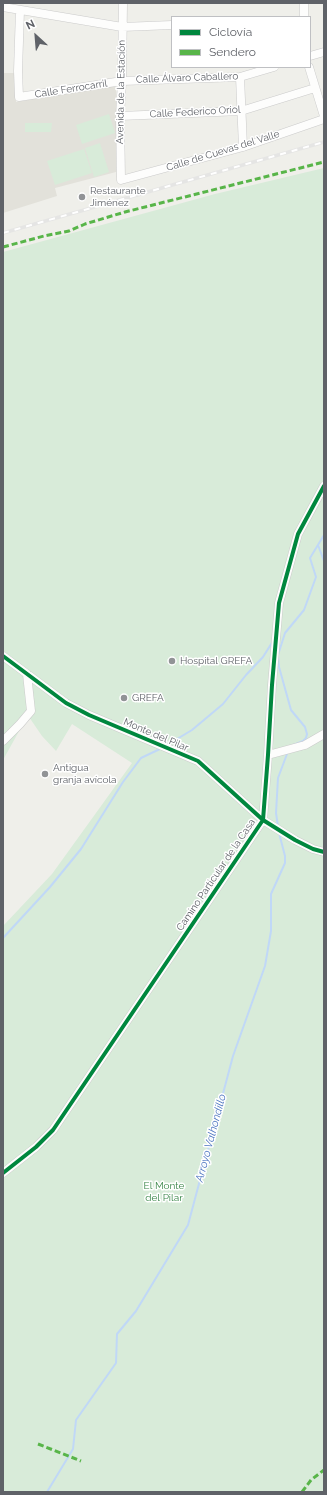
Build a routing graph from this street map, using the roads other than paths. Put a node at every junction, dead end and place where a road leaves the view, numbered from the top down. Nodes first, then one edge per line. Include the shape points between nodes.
1 (123, 3) edge
2 (304, 3) edge
3 (3, 7) edge
4 (20, 10) junction
5 (304, 16) edge
6 (171, 25) edge
7 (122, 27) junction
8 (324, 52) edge
9 (311, 56) edge
10 (271, 68) edge
11 (309, 68) edge
12 (240, 78) junction
13 (122, 80) junction
14 (315, 88) junction
15 (241, 111) junction
16 (120, 116) junction
17 (324, 118) edge
18 (243, 147) junction
19 (121, 180) joint
20 (324, 486) edge
21 (3, 656) edge
22 (27, 674) junction
23 (324, 734) edge
24 (3, 741) edge
25 (268, 755) junction
26 (263, 820) junction
27 (324, 852) edge
28 (3, 1173) edge

1 - 7 street, Avenida de la Estación
2 - 5 street
3 - 4 street
4 - 7 street
4 - 13 street, Calle Ferrocarril via 19,97
6 - 7 street
7 - 13 street, Avenida de la Estación
8 - 9 street
10 - 12 street, Calle Álvaro Caballero
11 - 14 street
12 - 13 street, Calle Álvaro Caballero
12 - 15 street
13 - 16 street, Avenida de la Estación
14 - 15 street, Calle Federico Oriol
14 - 17 street
15 - 16 street, Calle Federico Oriol
15 - 18 street
16 - 19 street, Avenida de la Estación
17 - 18 street, Calle de Cuevas del Valle
18 - 19 street, Calle de Cuevas del Valle
20 - 25 street, Camino Particular de la Casa via 298,534 279,603
21 - 22 street, Monte del Pilar
22 - 24 street via 31,711
22 - 26 street, Monte del Pilar via 66,703 89,715 198,761
23 - 25 street via 305,745
25 - 26 street, Camino Particular de la Casa
26 - 27 street, Monte del Pilar via 295,840
26 - 28 street, Camino Particular de la Casa via 53,1130

